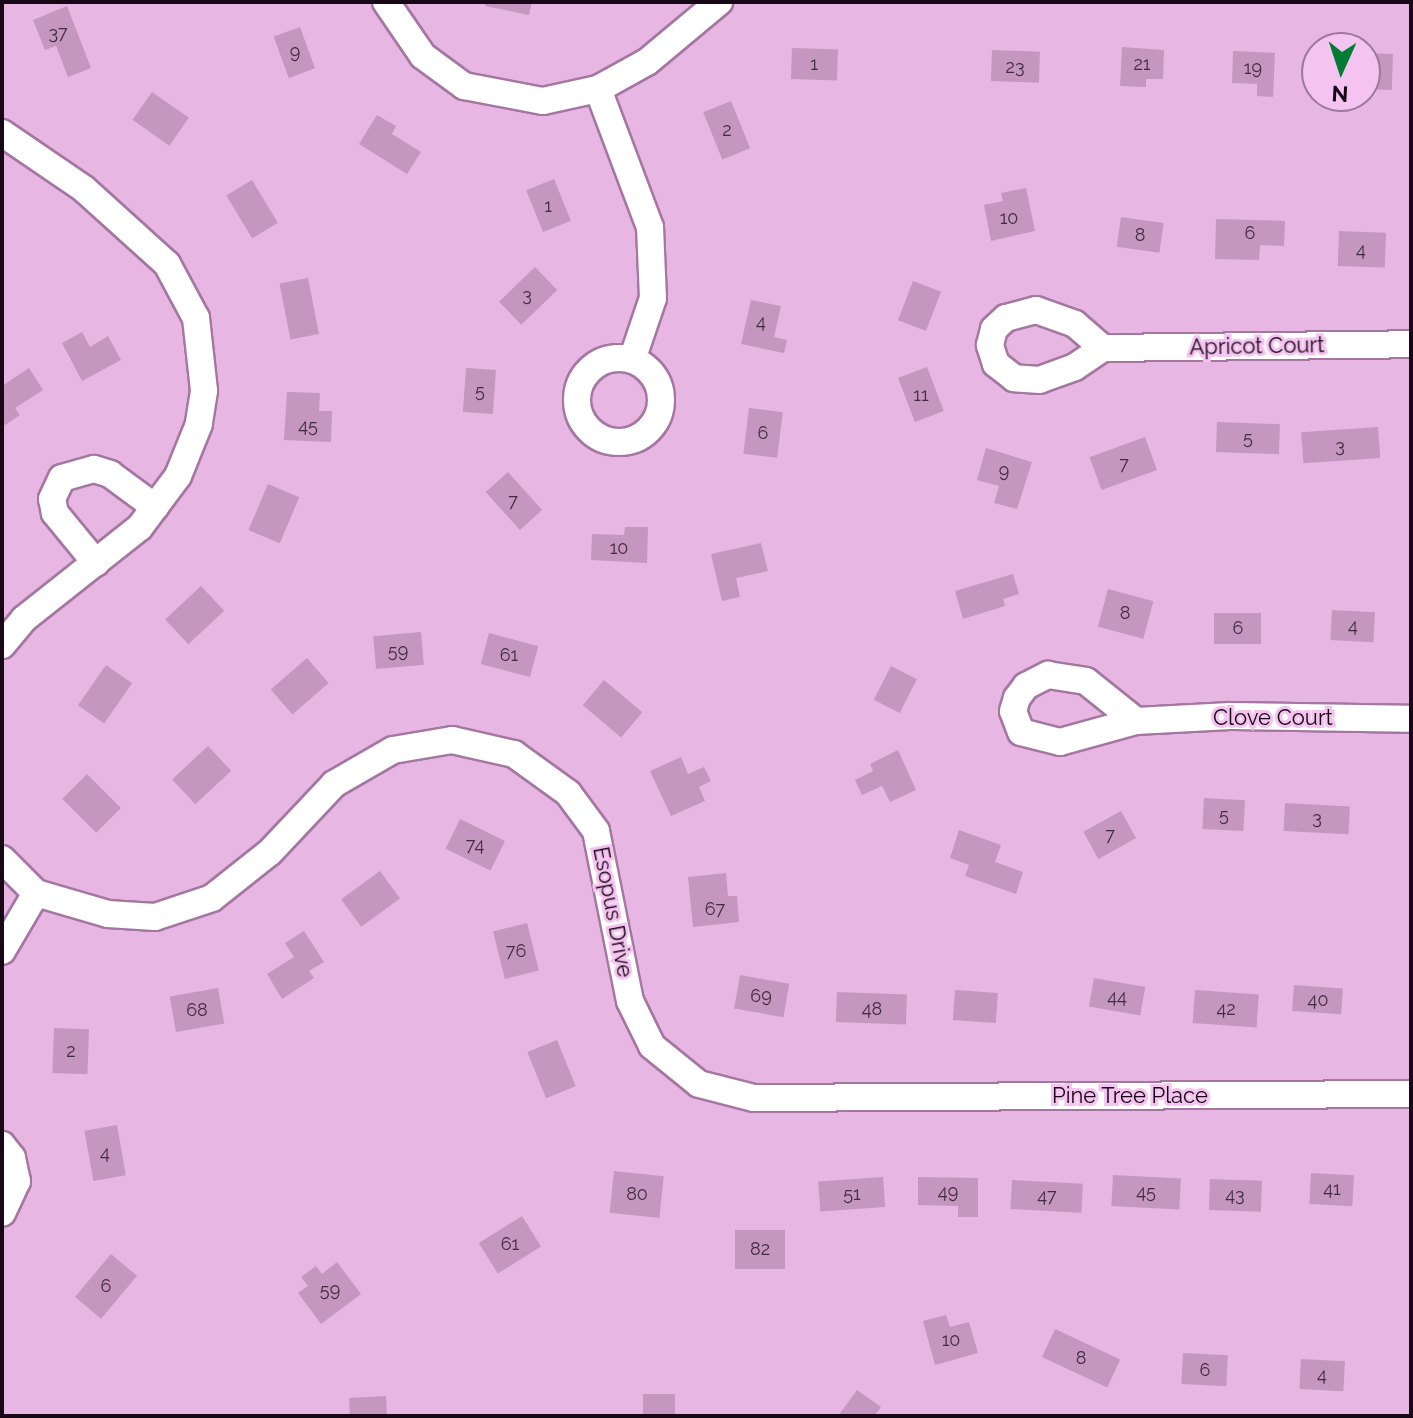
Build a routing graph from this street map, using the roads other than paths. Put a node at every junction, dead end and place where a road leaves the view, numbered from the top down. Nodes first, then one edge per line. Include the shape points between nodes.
1 (386, 2) edge
2 (719, 2) edge
3 (598, 89) junction
4 (2, 133) edge
5 (1411, 344) edge
6 (1103, 348) dead end
7 (632, 360) dead end
8 (155, 507) junction
9 (96, 563) junction
10 (2, 645) edge
11 (1411, 719) edge
12 (1136, 721) dead end
13 (2, 859) edge
14 (36, 893) junction
15 (2, 951) edge
16 (1411, 1094) edge
17 (849, 1097) joint
18 (2, 1145) edge
19 (2, 1213) edge

1 - 3 street via 423,56 464,86 543,101
2 - 3 street via 647,62
3 - 7 street via 650,227 653,298
4 - 8 street via 84,189 150,245 185,292 196,318 203,344 199,424 178,476
5 - 6 street, Apricot Court
8 - 9 street via 140,527
8 - 9 street via 110,474 94,469 62,478 52,499 55,513
9 - 10 street via 24,619
11 - 12 street, Clove Court via 1230,716
13 - 14 street, Esopus Drive
14 - 15 street
14 - 17 street, Esopus Drive via 108,914 155,917 212,898 270,852 334,784 393,750 452,740 514,754 568,793 596,831 630,1001 652,1046 699,1084 754,1098
16 - 17 street, Pine Tree Place
18 - 19 street via 12,1158 17,1181

